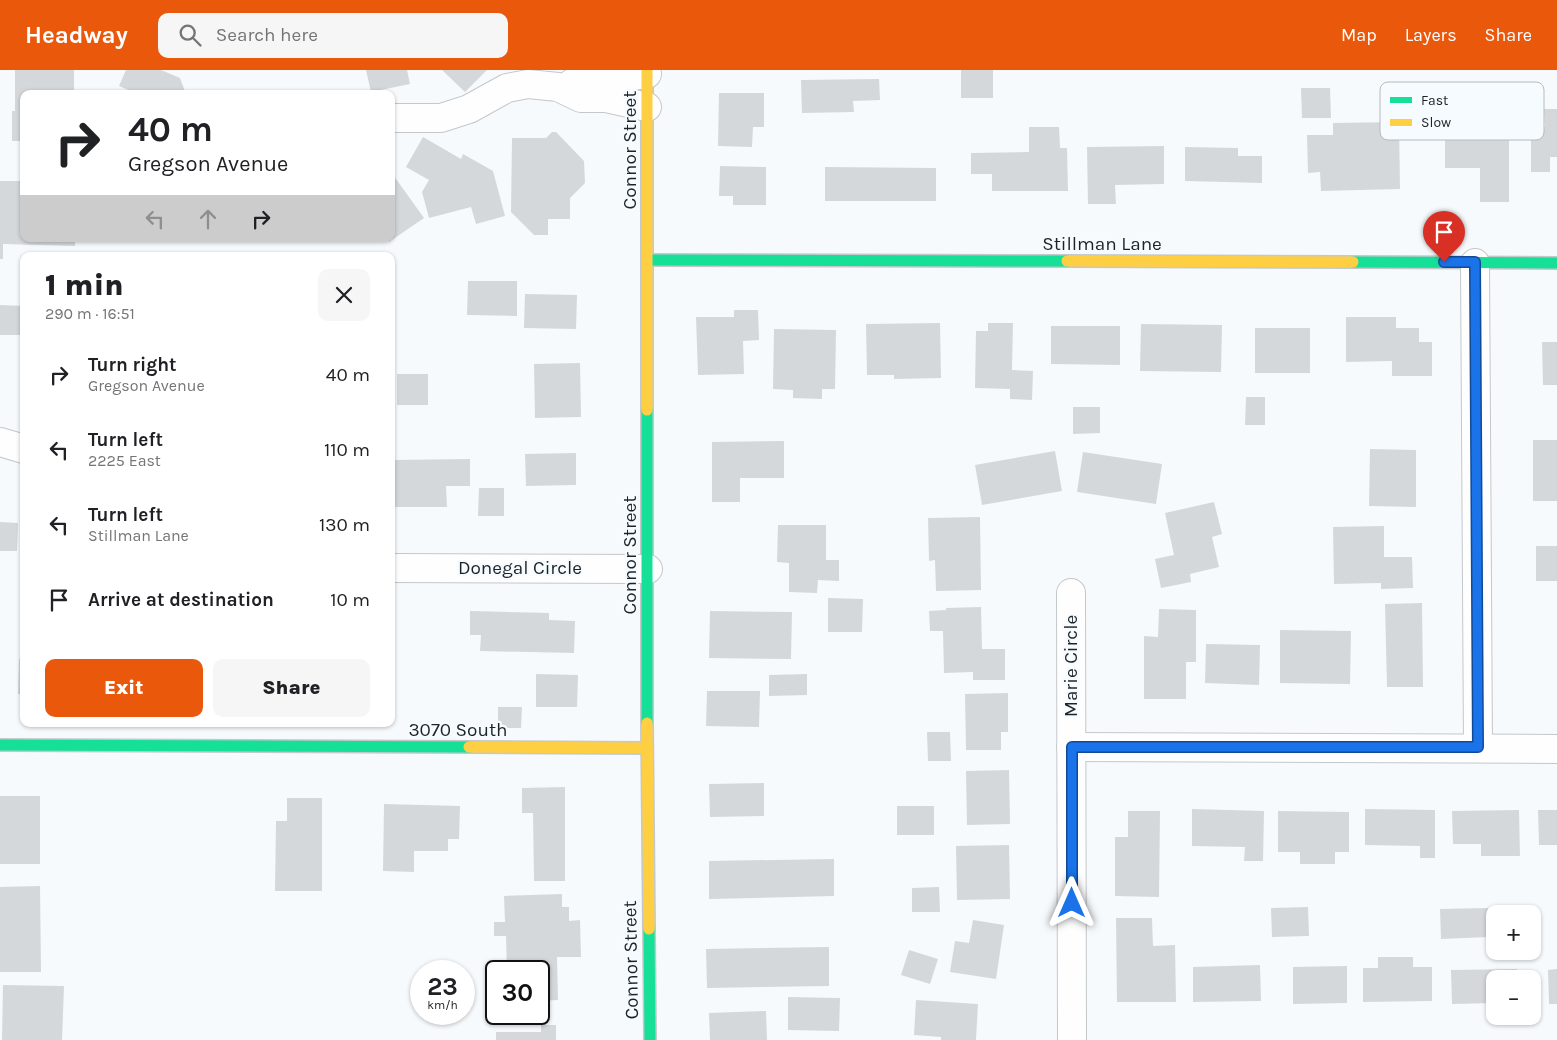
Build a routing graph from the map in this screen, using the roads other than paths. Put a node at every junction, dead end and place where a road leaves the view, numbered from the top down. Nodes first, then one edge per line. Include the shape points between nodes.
1 (647, 72) edge
2 (558, 87) junction
3 (647, 107) junction
4 (395, 118) edge
5 (648, 260) junction
6 (1475, 262) junction
7 (1557, 263) edge
8 (0, 442) edge
9 (20, 448) edge
10 (395, 568) edge
11 (648, 568) junction
12 (1071, 593) dead end
13 (0, 745) edge
14 (1072, 747) junction
15 (1478, 747) junction
16 (647, 748) junction
17 (1557, 750) edge
18 (650, 1040) edge
19 (1072, 1040) edge

1 - 2 street via 606,80 581,80
1 - 3 street, Connor Street
2 - 3 street via 581,98 606,98
2 - 4 street via 519,85 454,114 428,119
3 - 5 street, Connor Street
5 - 6 street, Stillman Lane
5 - 11 street, Connor Street
6 - 7 street, Stillman Lane
6 - 15 street
8 - 9 street
10 - 11 street, Donegal Circle
11 - 16 street, Connor Street
12 - 14 street, Marie Circle
13 - 16 street, 3070 South
14 - 15 street
14 - 19 street, Marie Circle
15 - 17 street
16 - 18 street, Connor Street

